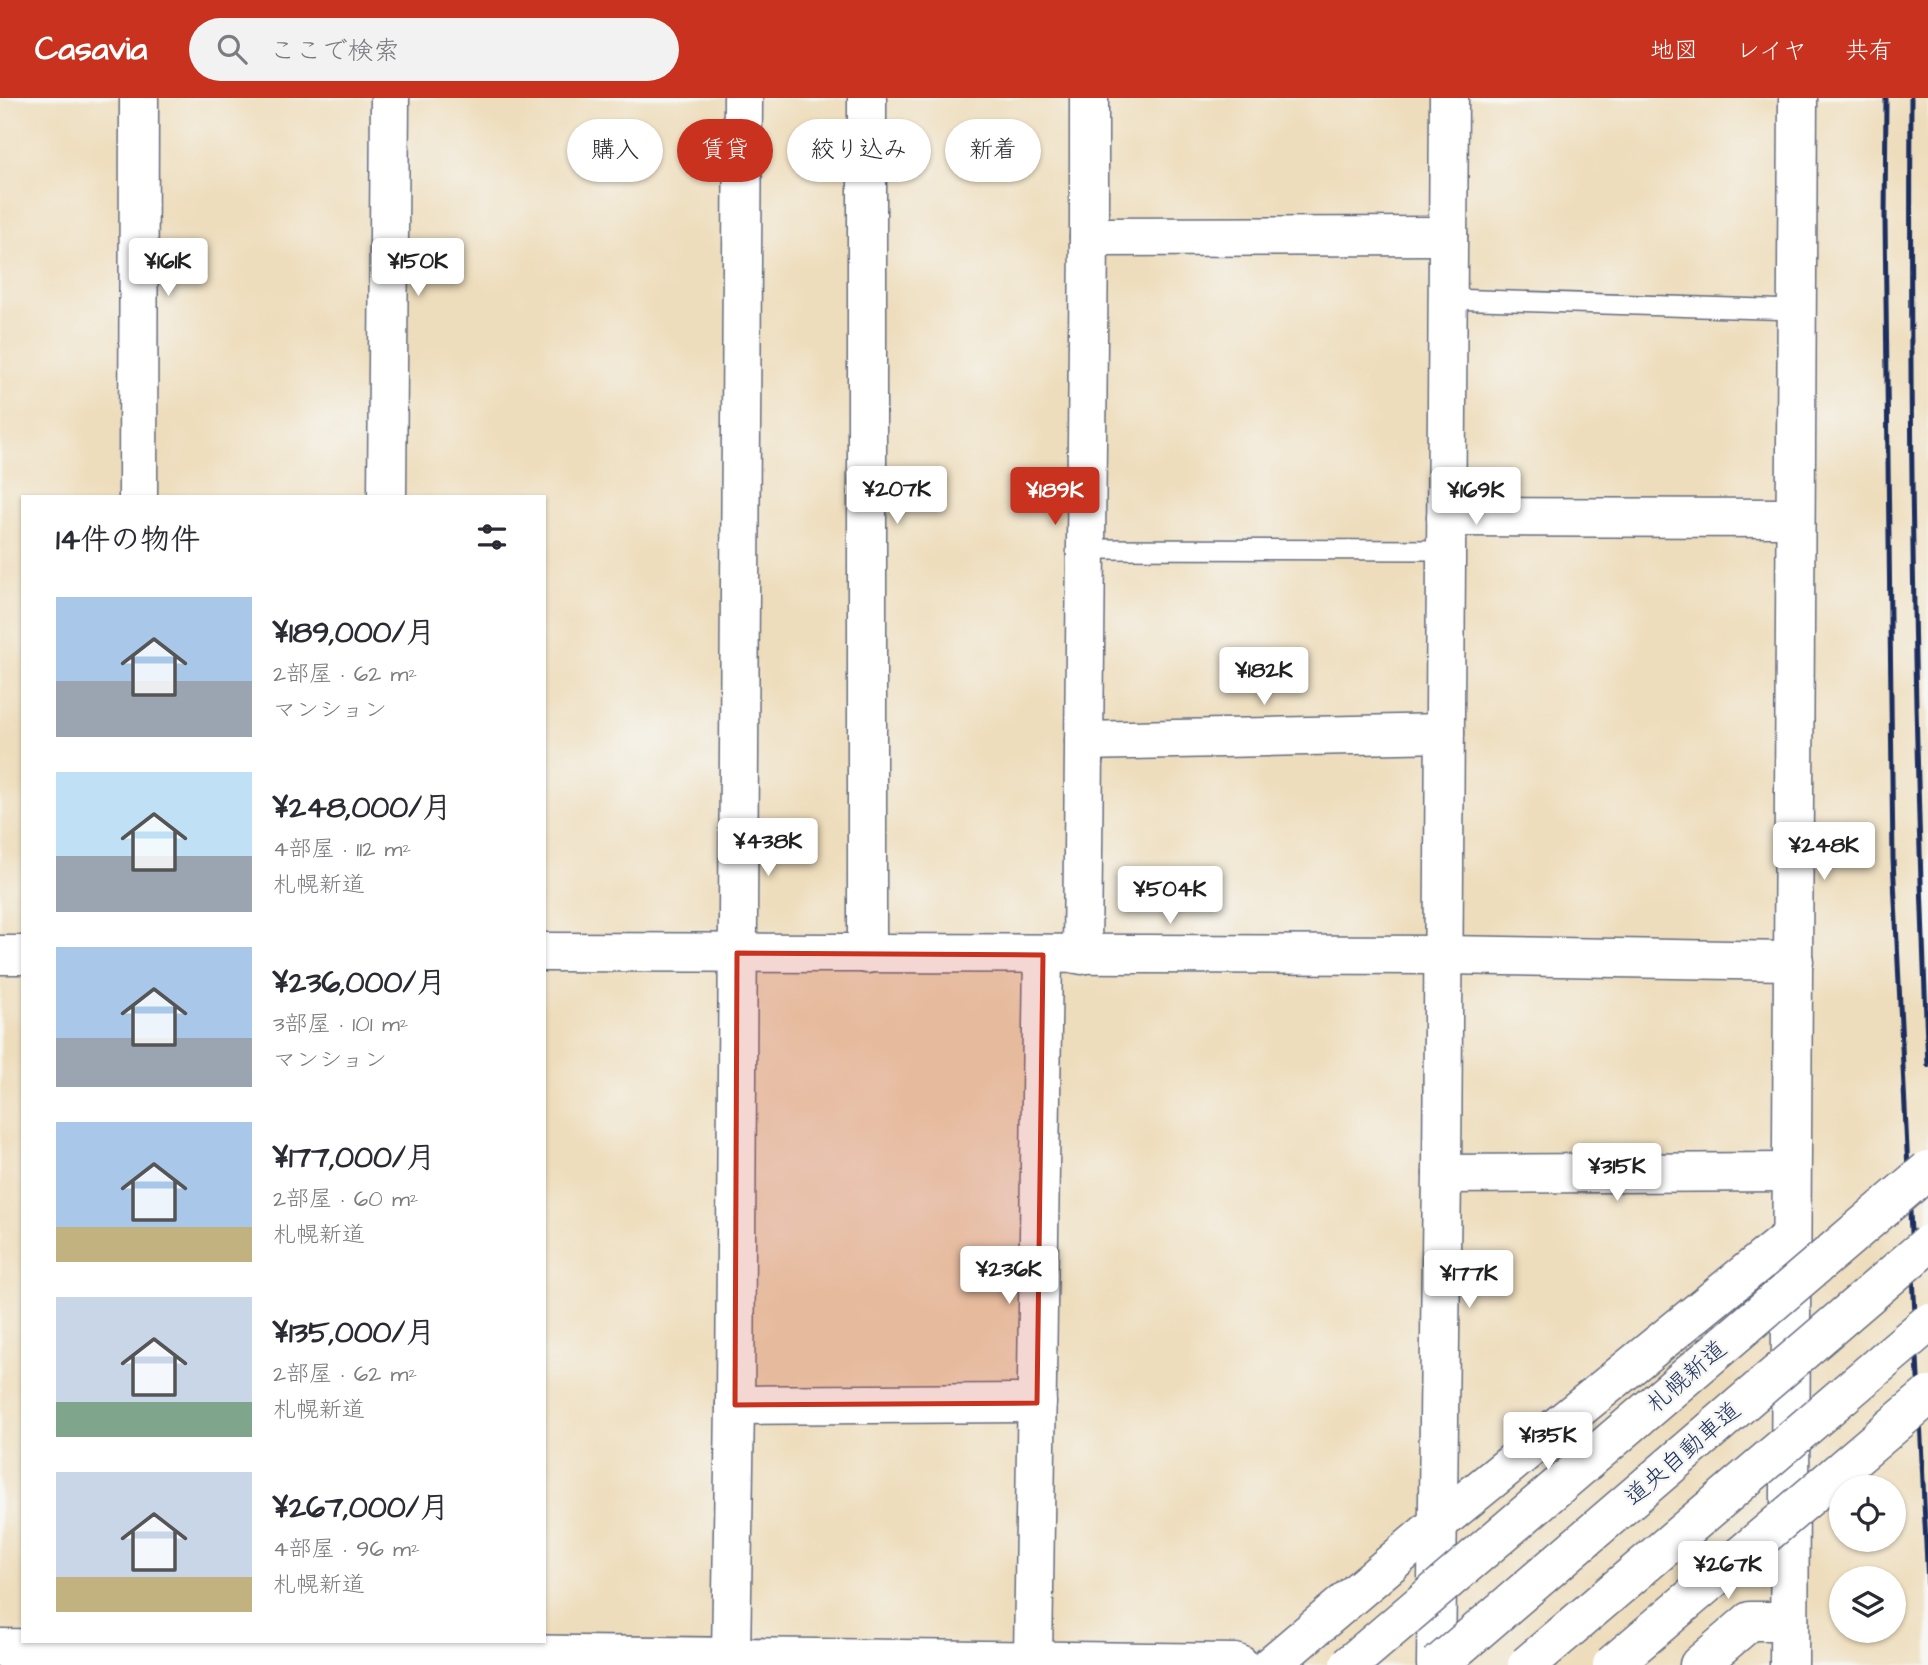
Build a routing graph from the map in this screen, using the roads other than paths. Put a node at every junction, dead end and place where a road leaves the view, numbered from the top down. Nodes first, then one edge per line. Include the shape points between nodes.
1 (139, 98) edge
2 (390, 98) edge
3 (743, 98) edge
4 (867, 98) edge
5 (1089, 98) edge
6 (1449, 98) edge
7 (1798, 98) edge
8 (1448, 236) junction
9 (1090, 237) junction
10 (1449, 299) junction
11 (1795, 310) junction
12 (138, 495) edge
13 (387, 495) edge
14 (1795, 518) junction
15 (1446, 534) junction
16 (1085, 549) junction
17 (1445, 733) junction
18 (1084, 741) junction
19 (546, 952) edge
20 (737, 953) junction
21 (867, 954) junction
22 (0, 955) edge
23 (21, 955) edge
24 (1043, 955) junction
25 (1082, 955) junction
26 (1444, 956) junction
27 (1794, 961) junction
28 (1928, 1170) edge
29 (1791, 1172) junction
30 (1442, 1174) junction
31 (1791, 1237) junction
32 (1928, 1244) edge
33 (1928, 1322) edge
34 (1928, 1396) edge
35 (1037, 1403) junction
36 (735, 1405) junction
37 (1436, 1525) junction
38 (1789, 1620) junction
39 (23, 1650) edge
40 (383, 1653) edge
41 (731, 1657) junction
42 (1033, 1659) junction
43 (1240, 1665) edge
44 (1270, 1665) edge
45 (1349, 1665) edge
46 (1437, 1665) edge
47 (1527, 1665) edge
48 (1612, 1665) edge
49 (1699, 1665) edge
50 (1789, 1665) edge

1 - 12 main road
2 - 13 main road
3 - 20 main road
4 - 21 main road
5 - 9 main road
6 - 8 main road
7 - 11 main road
8 - 9 main road
8 - 10 main road
9 - 16 main road
10 - 11 lane
10 - 15 main road
11 - 14 main road
14 - 15 main road
14 - 27 main road
15 - 16 lane
15 - 17 main road
16 - 18 main road
17 - 18 main road
17 - 26 main road
18 - 25 main road
19 - 20 main road
20 - 21 main road
20 - 36 main road
21 - 24 main road
22 - 23 main road
24 - 25 main road
24 - 35 main road
25 - 26 main road
26 - 27 main road
26 - 30 main road
27 - 29 main road
28 - 45 main road, 札幌新道, bridge
29 - 30 main road
29 - 31 main road
30 - 37 main road
31 - 37 main road
31 - 38 main road
32 - 46 main road, 道央自動車道, bridge
33 - 47 main road, bridge
34 - 48 main road, bridge
35 - 36 main road
35 - 42 main road
36 - 41 main road
37 - 44 main road
37 - 46 main road
38 - 49 main road via 1750,1621
38 - 50 main road
39 - 40 main road
40 - 41 main road
41 - 42 main road
42 - 43 main road

